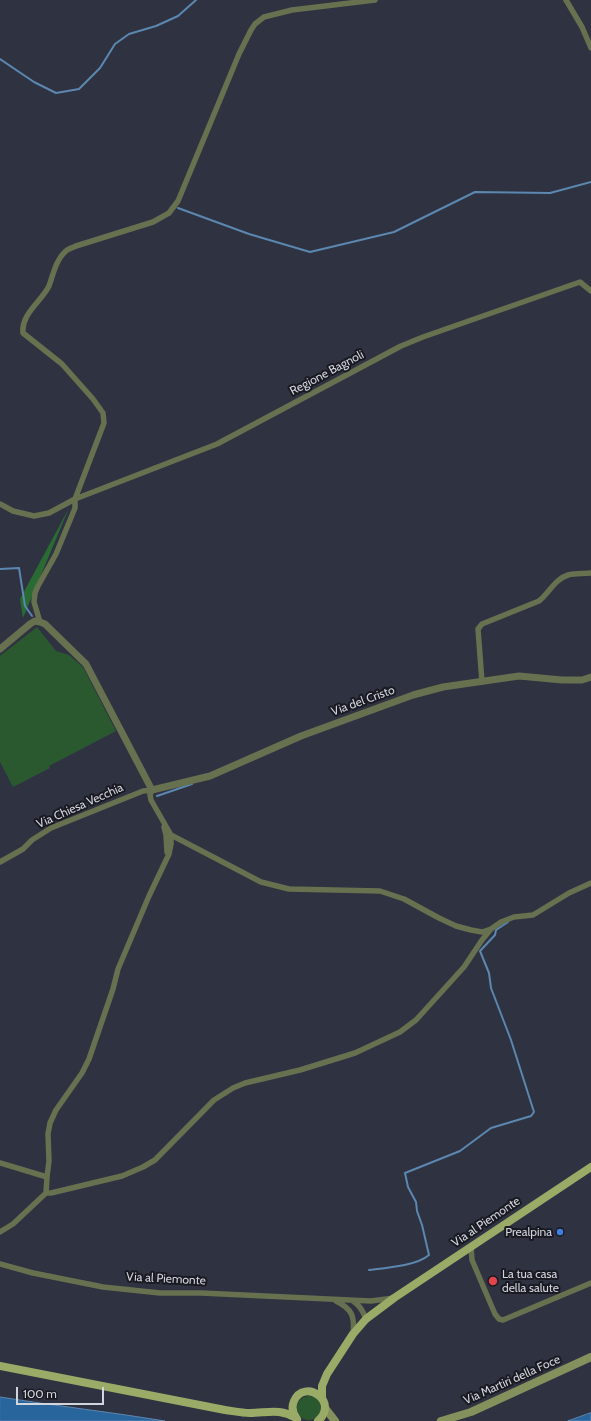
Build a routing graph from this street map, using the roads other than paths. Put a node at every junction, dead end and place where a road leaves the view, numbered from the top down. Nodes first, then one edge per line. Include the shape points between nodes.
1 (375, 0) edge
2 (566, 0) edge
3 (591, 48) edge
4 (591, 292) edge
5 (75, 500) junction
6 (0, 504) edge
7 (591, 573) edge
8 (40, 622) junction
9 (0, 650) edge
10 (591, 676) edge
11 (482, 682) junction
12 (152, 790) junction
13 (160, 816) junction
14 (171, 835) junction
15 (166, 860) junction
16 (0, 862) edge
17 (591, 883) edge
18 (491, 929) junction
19 (0, 1163) edge
20 (591, 1166) edge
21 (47, 1177) junction
22 (46, 1193) junction
23 (0, 1232) edge
24 (471, 1247) junction
25 (0, 1264) edge
26 (591, 1284) edge
27 (394, 1298) junction
28 (334, 1300) junction
29 (353, 1300) junction
30 (366, 1319) junction
31 (353, 1334) junction
32 (591, 1357) edge
33 (0, 1366) edge
34 (324, 1379) junction
35 (309, 1391) junction
36 (322, 1398) junction
37 (293, 1402) junction
38 (325, 1408) junction
39 (279, 1411) junction
40 (297, 1419) edge
41 (318, 1421) edge
42 (327, 1421) edge
43 (335, 1421) edge
44 (441, 1421) edge

1 - 5 street via 292,10 259,20 250,30 239,54 178,201 168,213 153,222 65,251 43,297 26,316 23,334 62,364 102,413 104,423
2 - 3 street
4 - 5 street, Regione Bagnoli via 580,282 423,337 217,444
5 - 6 street via 48,513 34,516 13,511
5 - 8 street via 75,508 56,554 35,593 34,602
7 - 11 street via 568,575 556,583 539,601 482,624 478,629
8 - 9 street via 30,624
8 - 12 street via 86,664
10 - 11 street, Via del Cristo via 582,680 519,676
11 - 12 street, Via del Cristo via 442,687 413,695 301,736 210,776
12 - 13 street via 151,800
12 - 16 street, Via Chiesa Vecchia via 142,791 51,828
13 - 14 street
13 - 15 street via 166,835
14 - 15 street
14 - 18 street via 266,884 289,889 380,891 404,899 456,926 482,932
15 - 21 street via 118,969 89,1058 50,1123
17 - 18 street via 533,915 501,922
18 - 22 street via 464,967 416,1020 400,1032 355,1053 233,1088 214,1100 155,1160 143,1167 122,1176
19 - 21 street
20 - 24 main road, Via al Piemonte
21 - 22 street
22 - 23 street via 13,1224
24 - 26 street via 472,1260 498,1319 502,1320
24 - 27 main road, Via al Piemonte
25 - 28 street, Via al Piemonte via 103,1287 160,1293
27 - 29 street, Via al Piemonte
27 - 30 main road, Via al Piemonte
28 - 29 street, Via al Piemonte
28 - 31 street via 345,1306 352,1314
29 - 30 street via 358,1303
30 - 31 main road, Via al Piemonte
31 - 34 main road, Via al Piemonte
32 - 44 main road, Via Martiri della Foce via 470,1412
33 - 39 main road via 224,1410 249,1413
34 - 35 main road, Via al Piemonte
34 - 36 main road, Via al Piemonte
35 - 36 main road
35 - 37 main road, Via al Piemonte via 300,1394
36 - 38 main road
37 - 39 main road, Via al Piemonte
37 - 40 main road via 292,1409
38 - 41 main road via 323,1416
38 - 43 main road
39 - 40 main road
42 - 43 main road

